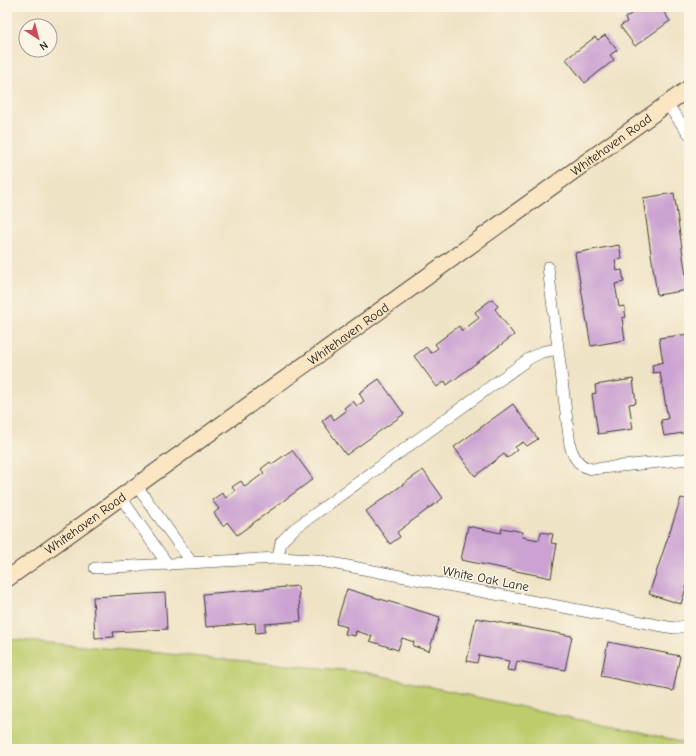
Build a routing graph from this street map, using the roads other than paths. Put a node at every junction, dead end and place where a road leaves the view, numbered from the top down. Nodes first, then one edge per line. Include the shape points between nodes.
1 (689, 88) edge
2 (667, 104) junction
3 (689, 134) edge
4 (548, 267) dead end
5 (557, 349) junction
6 (689, 459) edge
7 (136, 485) junction
8 (120, 496) junction
9 (278, 558) junction
10 (192, 563) junction
11 (168, 565) junction
12 (95, 568) dead end
13 (7, 578) edge
14 (689, 625) edge

1 - 2 street, Whitehaven Road
2 - 3 street
2 - 7 street, Whitehaven Road
4 - 5 street
5 - 6 street via 570,445 574,457 581,465 592,469
5 - 9 street via 530,358 294,529 281,542
7 - 8 street, Whitehaven Road
7 - 10 street
8 - 11 street
8 - 13 street, Whitehaven Road
9 - 10 street, White Oak Lane
9 - 14 street, White Oak Lane via 316,560 668,627
10 - 11 street, White Oak Lane
11 - 12 street, White Oak Lane

